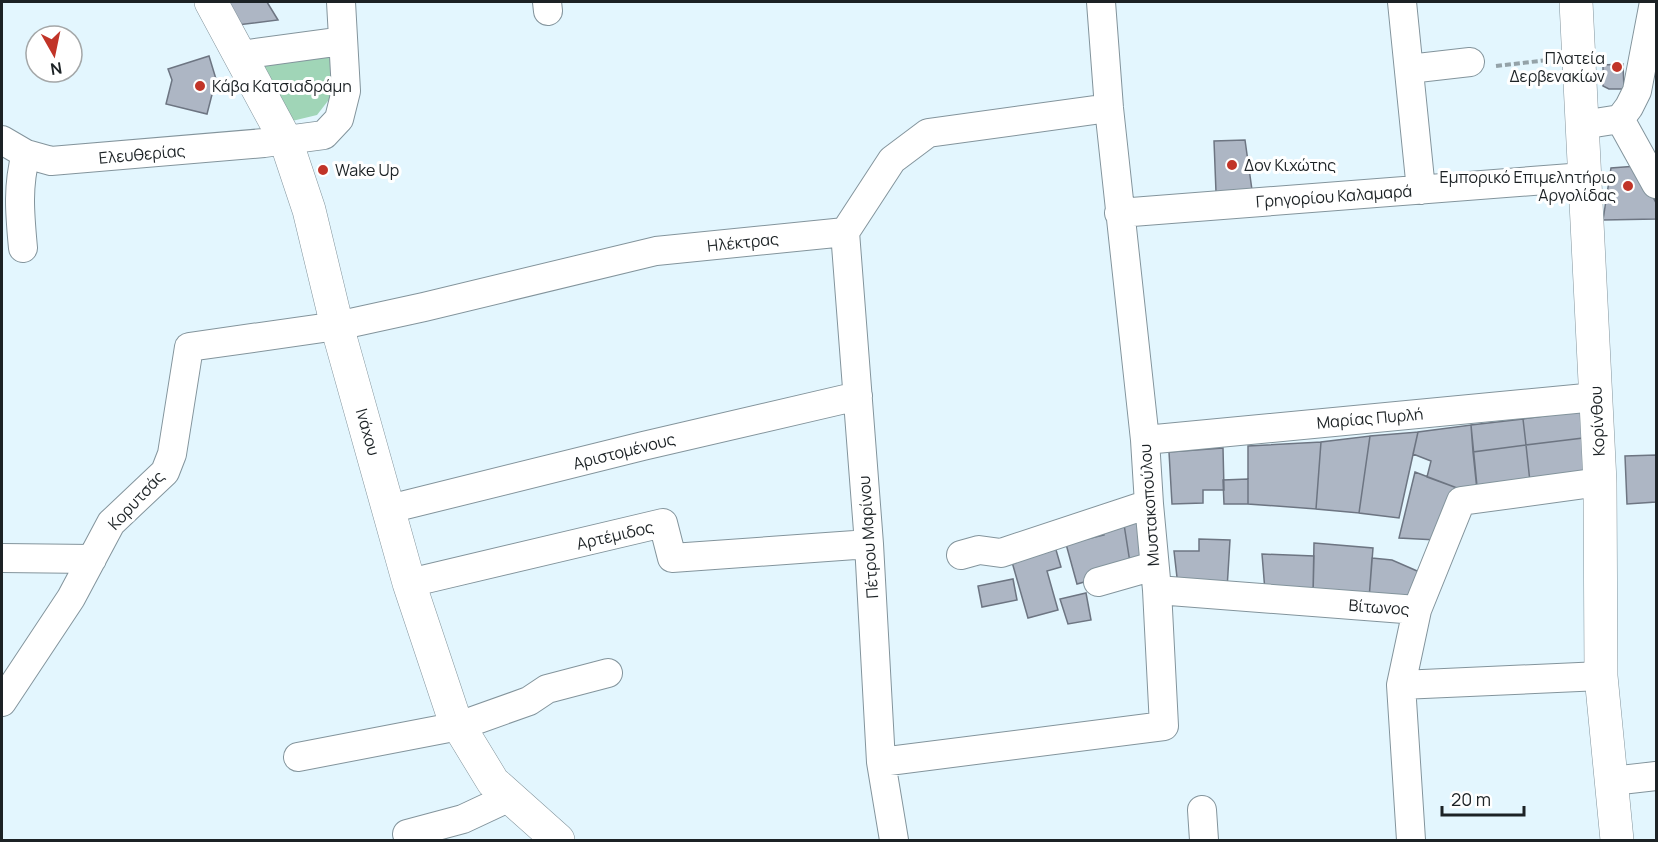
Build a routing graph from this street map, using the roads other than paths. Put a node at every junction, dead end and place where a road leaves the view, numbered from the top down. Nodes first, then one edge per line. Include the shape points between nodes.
1 (211, 2) edge
2 (340, 2) edge
3 (1101, 2) edge
4 (1402, 2) edge
5 (1576, 2) edge
6 (1654, 2) edge
7 (343, 41) junction
8 (241, 55) junction
9 (1470, 62) road end
10 (1409, 69) junction
11 (1109, 108) junction
12 (1620, 119) junction
13 (1582, 125) junction
14 (2, 140) edge
15 (286, 141) junction
16 (26, 154) junction
17 (1584, 177) junction
18 (1656, 184) edge
19 (1421, 190) junction
20 (1119, 213) junction
21 (11, 219) edge
22 (844, 232) junction
23 (22, 248) dead end
24 (337, 326) junction
25 (858, 396) junction
26 (1596, 397) junction
27 (1145, 440) junction
28 (1600, 482) junction
29 (1149, 504) junction
30 (389, 509) junction
31 (869, 544) junction
32 (961, 555) dead end
33 (2, 558) edge
34 (92, 559) junction
35 (1155, 578) junction
36 (1098, 582) dead end
37 (409, 583) junction
38 (1417, 610) junction
39 (608, 673) dead end
40 (1601, 676) junction
41 (1401, 685) junction
42 (2, 702) edge
43 (459, 726) junction
44 (298, 757) dead end
45 (881, 762) junction
46 (1656, 776) edge
47 (1612, 781) junction
48 (510, 797) junction
49 (1202, 810) dead end
50 (407, 834) dead end
51 (558, 840) edge
52 (894, 840) edge
53 (1204, 840) edge
54 (1411, 840) edge
55 (1617, 840) edge

1 - 8 main road, Ινάχου
2 - 7 street, Ελευθερίας
3 - 11 street, Μυστακοπούλου
4 - 10 street
5 - 13 main road, Κορίνθου
6 - 12 street via 1637,91
7 - 8 street
7 - 15 street, Ελευθερίας via 346,91 339,119 324,135
8 - 15 main road, Ινάχου
9 - 10 street
10 - 19 street
11 - 20 street, Μυστακοπούλου
11 - 22 street via 928,133 892,160
12 - 13 street
12 - 18 street
13 - 17 main road, Κορίνθου
14 - 16 street, Ελευθερίας
15 - 16 street, Ελευθερίας via 51,161
15 - 24 main road, Ινάχου via 309,210
16 - 21 street
17 - 19 street, Γρηγορίου Καλαμαρά
17 - 26 main road, Κορίνθου
19 - 20 street, Γρηγορίου Καλαμαρά
20 - 27 street, Μυστακοπούλου
21 - 23 street
22 - 24 street, Ηλέκτρας via 656,251
22 - 25 street, Πέτρου Μαρίνου
24 - 30 main road, Ινάχου
24 - 34 street, Κορυτσάς via 189,347 172,454 165,472 111,523
25 - 30 street, Αριστομένους
25 - 31 street, Πέτρου Μαρίνου
26 - 27 street, Μαρίας Πυρλή
26 - 28 main road, Κορίνθου
27 - 29 street, Μυστακοπούλου
28 - 38 street, Βίτωνος via 1461,501
28 - 40 main road, Κορίνθου
29 - 32 street via 1001,553 979,550
29 - 35 street, Μυστακοπούλου
30 - 37 main road, Ινάχου
31 - 37 street, Αρτέμιδος via 672,558 663,523
31 - 45 street, Πέτρου Μαρίνου
33 - 34 street
34 - 42 street, Κορυτσάς via 71,598
35 - 36 street
35 - 38 street, Βίτωνος
35 - 45 street, Μυστακοπούλου via 1164,726
37 - 43 main road, Ινάχου
38 - 41 street
39 - 43 street via 547,689 529,701
40 - 41 street
40 - 47 main road, Κορίνθου
41 - 54 street
43 - 44 street
43 - 48 main road, Ινάχου via 493,782
45 - 52 street, Πέτρου Μαρίνου
46 - 47 street
47 - 55 main road, Κορίνθου
48 - 50 street via 463,819
48 - 51 main road, Ινάχου
49 - 53 street

